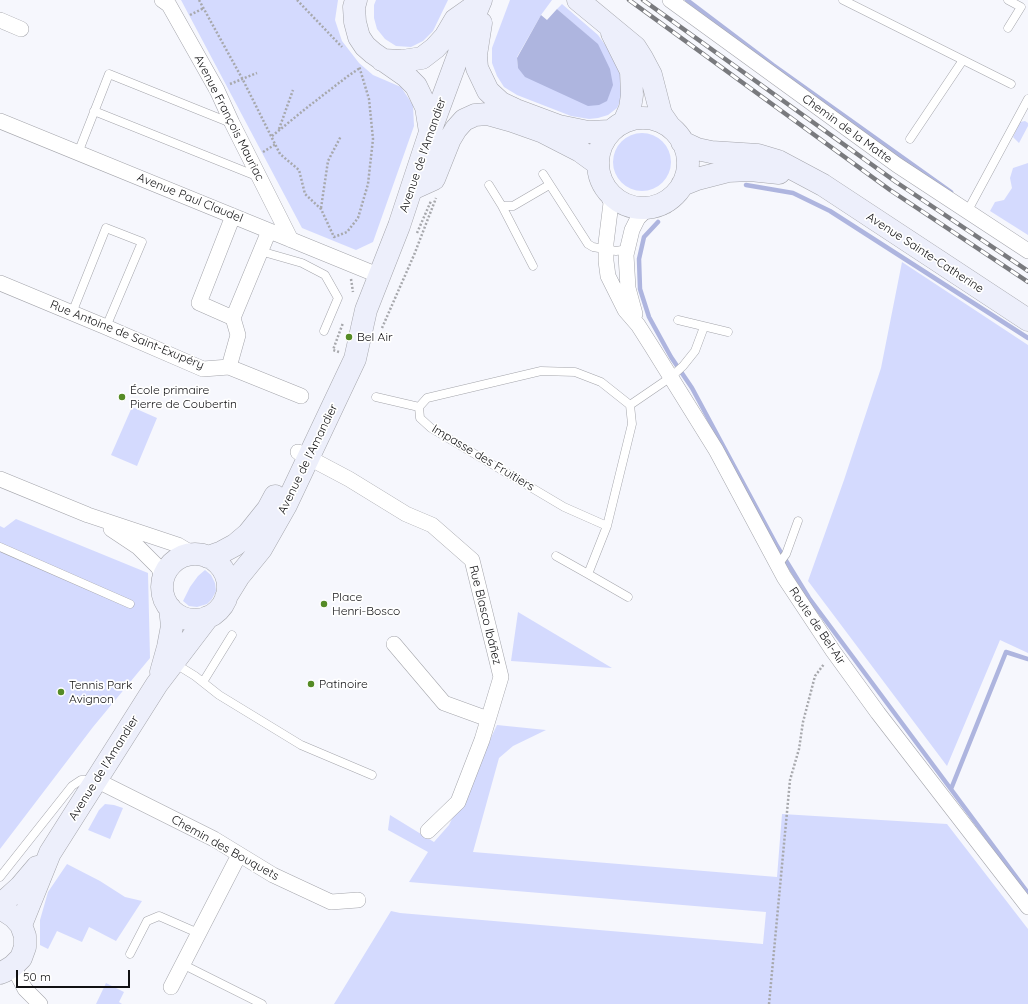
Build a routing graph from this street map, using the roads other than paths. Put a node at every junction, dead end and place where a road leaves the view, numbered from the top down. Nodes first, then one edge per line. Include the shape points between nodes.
1 (162, 0) edge
2 (356, 0) edge
3 (578, 0) edge
4 (670, 0) edge
5 (843, 0) edge
6 (1008, 0) edge
7 (480, 1) edge
8 (0, 20) edge
9 (608, 25) junction
10 (1008, 28) dead end
11 (21, 29) dead end
12 (382, 60) junction
13 (963, 60) junction
14 (1010, 84) dead end
15 (1028, 99) edge
16 (94, 111) junction
17 (1021, 112) junction
18 (1028, 117) edge
19 (0, 121) edge
20 (232, 123) junction
21 (618, 126) junction
22 (430, 132) junction
23 (676, 134) junction
24 (910, 139) dead end
25 (78, 153) junction
26 (598, 164) junction
27 (543, 174) dead end
28 (260, 178) junction
29 (489, 185) dead end
30 (549, 185) junction
31 (823, 186) junction
32 (412, 190) junction
33 (607, 191) junction
34 (683, 192) junction
35 (502, 206) junction
36 (653, 212) junction
37 (967, 212) junction
38 (233, 216) junction
39 (268, 231) junction
40 (290, 240) junction
41 (627, 246) junction
42 (606, 250) junction
43 (260, 251) junction
44 (1028, 251) edge
45 (533, 266) dead end
46 (380, 276) junction
47 (0, 283) edge
48 (72, 313) junction
49 (233, 318) junction
50 (678, 320) dead end
51 (1028, 320) edge
52 (638, 324) junction
53 (106, 326) junction
54 (704, 327) junction
55 (324, 331) dead end
56 (728, 332) dead end
57 (229, 367) junction
58 (670, 377) junction
59 (301, 396) dead end
60 (376, 397) dead end
61 (630, 405) junction
62 (419, 407) junction
63 (303, 455) junction
64 (0, 479) edge
65 (88, 515) junction
66 (798, 521) dead end
67 (607, 526) junction
68 (0, 547) edge
69 (200, 555) junction
70 (556, 556) dead end
71 (778, 565) junction
72 (588, 574) junction
73 (163, 577) junction
74 (226, 597) junction
75 (628, 597) dead end
76 (130, 604) dead end
77 (170, 608) junction
78 (208, 617) junction
79 (232, 635) dead end
80 (394, 644) dead end
81 (174, 663) junction
82 (203, 682) junction
83 (157, 684) junction
84 (488, 719) junction
85 (372, 775) dead end
86 (96, 780) junction
87 (428, 831) dead end
88 (50, 853) junction
89 (239, 855) junction
90 (0, 877) edge
91 (358, 900) dead end
92 (0, 905) edge
93 (1028, 907) edge
94 (0, 910) edge
95 (21, 925) junction
96 (198, 933) junction
97 (130, 954) dead end
98 (182, 964) junction
99 (7, 969) edge
100 (171, 987) dead end
101 (40, 1004) edge
102 (262, 1004) edge

1 - 20 street, Avenue François Mauriac via 169,5 217,90
2 - 12 main road via 355,22 359,37 365,46
3 - 9 main road
4 - 37 street, Chemin de la Matte via 897,165
5 - 13 lane
6 - 10 lane via 1022,7
7 - 12 main road via 455,20 445,37 422,58
7 - 21 main road via 477,68 488,91 501,103 559,126 588,132
7 - 22 main road, Avenue de l'Amandier
8 - 11 street
9 - 21 main road via 631,71 630,108
9 - 23 main road via 635,47 642,58 651,76 662,114
12 - 22 main road via 416,86 426,108
13 - 14 lane
13 - 24 lane
15 - 17 lane
16 - 20 lane via 109,74
16 - 25 lane
16 - 28 lane
17 - 18 lane
17 - 37 lane
19 - 25 street, Avenue Paul Claudel
20 - 28 street, Avenue François Mauriac
21 - 23 main road via 636,119 648,118 659,121
21 - 26 main road via 604,140
22 - 32 main road, Avenue de l'Amandier
23 - 31 main road via 697,149 758,155 778,161
23 - 34 main road via 686,152 688,163
25 - 38 street, Avenue Paul Claudel
26 - 32 main road via 580,151 543,132 487,114 464,120 450,139 434,179
26 - 33 main road
27 - 30 lane
28 - 40 street, Avenue François Mauriac
29 - 35 lane
30 - 35 lane via 513,206
30 - 42 lane via 588,244
31 - 34 main road via 776,172 750,170 728,171 697,179
31 - 51 main road, Avenue Sainte-Catherine
32 - 46 main road, Avenue de l'Amandier
33 - 36 main road via 625,205
33 - 42 street, Route de Bel-Air via 611,203
34 - 36 main road
35 - 45 lane
36 - 41 street, Route de Bel-Air via 638,218
37 - 44 street, Chemin de la Matte
38 - 39 street, Avenue Paul Claudel
38 - 49 street via 198,303
39 - 40 street, Avenue Paul Claudel
39 - 43 street
40 - 46 street, Avenue Paul Claudel
41 - 42 lane via 622,250
41 - 52 street, Route de Bel-Air via 628,288
42 - 52 street, Route de Bel-Air via 608,276 625,310
43 - 49 street
43 - 55 lane via 302,263 325,275 338,298
46 - 63 main road, Avenue de l'Amandier via 366,310 355,358
47 - 48 street, Rue Antoine de Saint-Exupéry
48 - 53 street, Rue Antoine de Saint-Exupéry
48 - 53 lane via 106,228 142,242
49 - 57 street via 238,335
50 - 54 lane
52 - 58 street, Route de Bel-Air
53 - 57 street, Rue Antoine de Saint-Exupéry via 203,369
54 - 56 lane
54 - 58 lane via 695,351
57 - 59 street, Rue Antoine de Saint-Exupéry
58 - 61 lane
58 - 71 street, Route de Bel-Air via 716,450
60 - 62 lane
61 - 62 lane via 601,382 575,372 541,371 427,398
61 - 67 lane via 632,424
62 - 67 lane, Impasse des Fruitiers via 420,418 431,428 564,507
63 - 69 main road, Avenue de l'Amandier via 268,510 248,534 222,552
63 - 74 main road, Avenue de l'Amandier via 286,505 261,549
63 - 84 street, Rue Blasco Ibáñez via 349,479 406,514 432,525 472,560 501,677
64 - 65 street
65 - 69 street via 178,545
65 - 73 street via 138,547 158,567
66 - 71 lane via 786,554
67 - 72 lane
68 - 76 lane
69 - 73 main road via 183,556 174,561
69 - 74 main road via 219,566 226,578
70 - 72 lane
71 - 93 street, Route de Bel-Air via 833,651
72 - 75 lane
73 - 77 main road via 164,599
74 - 78 main road via 216,612
77 - 78 main road via 187,619 198,620
77 - 83 main road, Avenue de l'Amandier via 172,626
78 - 81 main road, Avenue de l'Amandier
79 - 82 lane
80 - 84 street via 444,703
81 - 82 lane
81 - 83 main road, Avenue de l'Amandier
82 - 85 lane via 219,695 301,745
83 - 86 main road, Avenue de l'Amandier
84 - 87 street, Rue Blasco Ibáñez via 458,802
86 - 88 main road, Avenue de l'Amandier
86 - 89 street, Chemin des Bouquets via 214,839
86 - 90 lane via 82,780 72,786
88 - 92 main road, Avenue de l'Amandier
88 - 95 main road, Avenue de l'Amandier
89 - 91 street, Chemin des Bouquets via 273,875 331,902
89 - 96 street
94 - 95 main road via 14,917
95 - 99 main road via 24,947 21,958
96 - 97 lane via 159,916 147,921
96 - 98 street
98 - 100 street
98 - 102 lane
99 - 101 street

